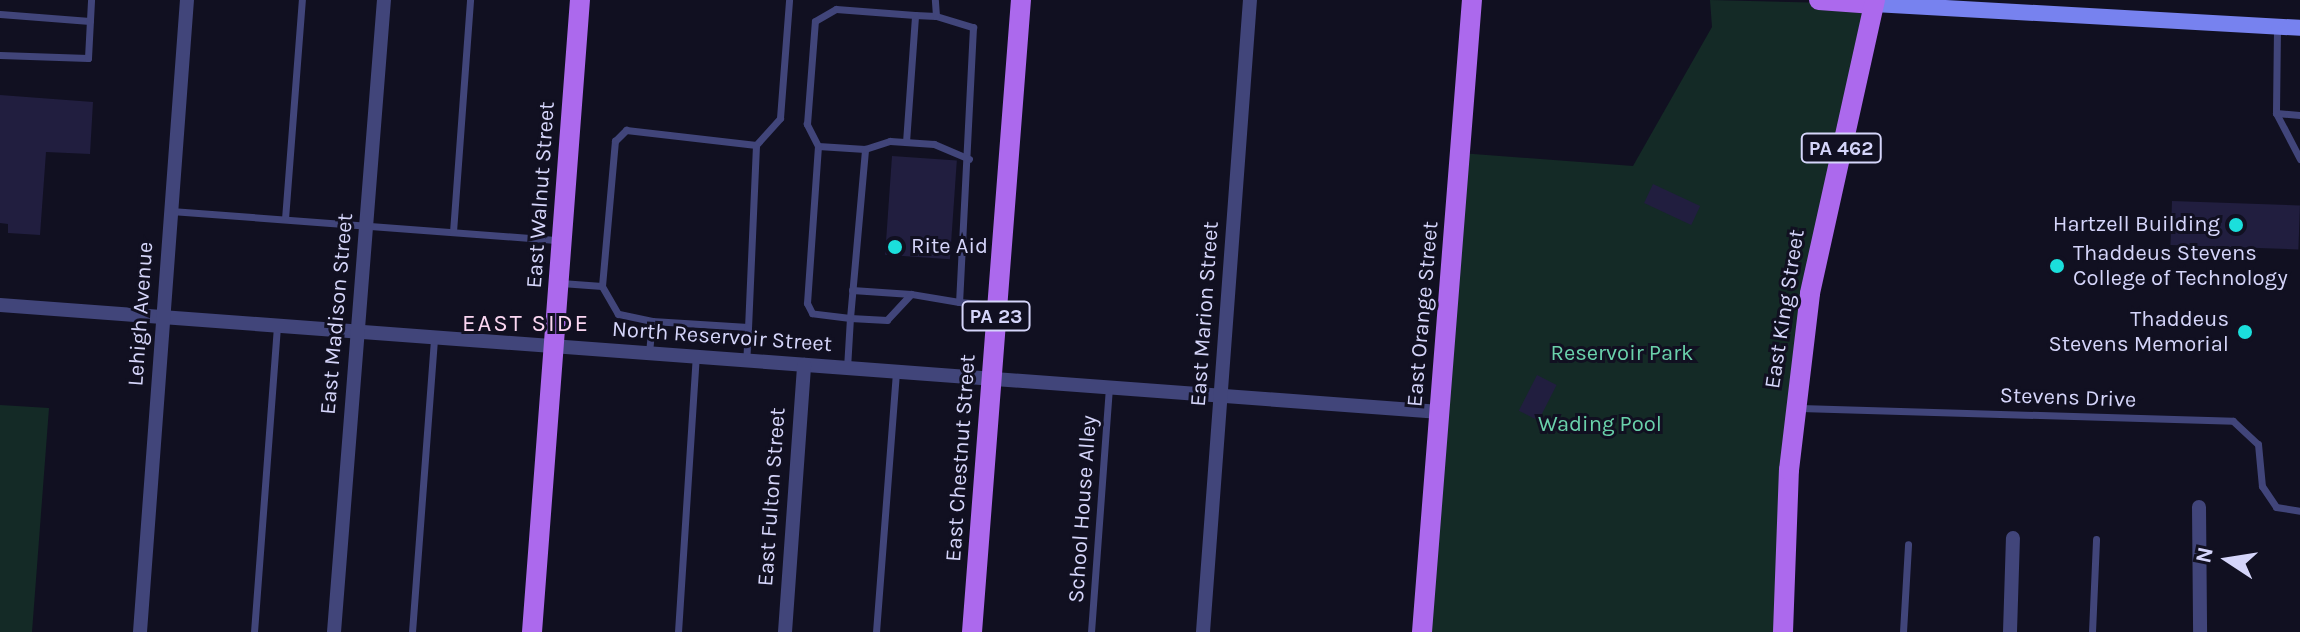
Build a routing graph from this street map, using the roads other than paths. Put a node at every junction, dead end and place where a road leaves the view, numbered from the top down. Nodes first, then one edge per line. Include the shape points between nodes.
1 (91, 0) edge
2 (187, 0) edge
3 (302, 0) edge
4 (384, 0) edge
5 (470, 0) edge
6 (580, 0) edge
7 (789, 0) edge
8 (935, 0) edge
9 (1021, 0) edge
10 (1250, 0) edge
11 (1472, 0) edge
12 (1819, 0) edge
13 (1874, 2) edge
14 (0, 14) edge
15 (915, 15) junction
16 (936, 16) junction
17 (90, 21) junction
18 (2277, 26) junction
19 (2300, 28) edge
20 (0, 55) edge
21 (2276, 113) junction
22 (2300, 115) edge
23 (906, 142) junction
24 (756, 145) junction
25 (818, 146) junction
26 (865, 149) junction
27 (969, 159) junction
28 (2300, 159) edge
29 (171, 211) junction
30 (285, 219) junction
31 (366, 226) junction
32 (453, 232) junction
33 (562, 240) junction
34 (558, 282) junction
35 (602, 286) junction
36 (852, 290) junction
37 (911, 294) junction
38 (959, 302) junction
39 (0, 305) edge
40 (996, 305) junction
41 (163, 318) junction
42 (850, 318) junction
43 (652, 321) junction
44 (277, 326) junction
45 (748, 327) junction
46 (358, 332) junction
47 (434, 338) junction
48 (554, 347) junction
49 (649, 353) junction
50 (696, 357) junction
51 (746, 361) junction
52 (804, 365) junction
53 (847, 368) junction
54 (896, 372) junction
55 (991, 379) junction
56 (1109, 388) junction
57 (1221, 396) junction
58 (1794, 408) junction
59 (1440, 412) junction
60 (2199, 507) dead end
61 (2300, 511) edge
62 (2013, 538) dead end
63 (2096, 539) dead end
64 (1908, 544) dead end
65 (140, 632) edge
66 (254, 632) edge
67 (334, 632) edge
68 (412, 632) edge
69 (532, 632) edge
70 (678, 632) edge
71 (785, 632) edge
72 (876, 632) edge
73 (972, 632) edge
74 (1091, 632) edge
75 (1203, 632) edge
76 (1422, 632) edge
77 (1783, 632) edge
78 (1903, 632) edge
79 (2010, 632) edge
80 (2092, 632) edge
81 (2200, 632) edge

1 - 17 lane
2 - 29 street, Lehigh Avenue
3 - 30 lane
4 - 31 street, East Madison Street
5 - 32 lane
6 - 33 main road, East Walnut Street
7 - 24 lane via 780,118
8 - 16 lane
9 - 40 main road, East Chestnut Street / PA 23
10 - 57 street, East Marion Street
11 - 59 main road, East Orange Street
12 - 13 main road
13 - 18 main road
13 - 58 main road, East King Street / PA 462 via 1820,240
14 - 17 lane
15 - 16 lane
15 - 23 lane
15 - 25 lane via 836,9 815,21 807,124
16 - 27 lane via 963,19 973,27
17 - 20 lane via 88,58
18 - 19 main road
18 - 21 lane
21 - 22 lane
21 - 28 lane
23 - 26 lane
23 - 27 lane via 956,149
24 - 35 lane via 619,131
24 - 45 lane
25 - 26 lane
25 - 42 lane via 807,303 812,313
26 - 36 lane
27 - 38 lane
29 - 30 lane
29 - 41 street, Lehigh Avenue
30 - 31 lane
31 - 32 lane
31 - 46 street, East Madison Street
32 - 33 lane
33 - 34 main road, East Walnut Street
34 - 35 lane
34 - 48 main road, East Walnut Street
35 - 43 lane via 618,314
36 - 37 lane
36 - 42 lane
37 - 38 lane
37 - 42 lane via 887,320
38 - 40 lane
39 - 41 street, North Reservoir Street
40 - 55 main road, East Chestnut Street / PA 23
41 - 44 street, North Reservoir Street
41 - 65 street, Lehigh Avenue
42 - 53 lane
43 - 45 lane
43 - 49 lane
44 - 46 street, North Reservoir Street
44 - 66 lane
45 - 51 lane
46 - 47 street, North Reservoir Street
46 - 67 street, East Madison Street
47 - 48 street, North Reservoir Street
47 - 68 lane
48 - 49 street, North Reservoir Street
48 - 69 main road, East Walnut Street
49 - 50 street, North Reservoir Street
50 - 51 street, North Reservoir Street
50 - 70 lane
51 - 52 street, North Reservoir Street
52 - 53 street, North Reservoir Street
52 - 71 street, East Fulton Street
53 - 54 street, North Reservoir Street
54 - 55 street, North Reservoir Street
54 - 72 lane
55 - 56 street, North Reservoir Street
55 - 73 main road, East Chestnut Street / PA 23
56 - 57 street, North Reservoir Street
56 - 74 lane, School House Alley
57 - 59 street, North Reservoir Street
57 - 75 street, East Marion Street
58 - 61 lane, Stevens Drive via 2233,421 2258,444 2262,486 2281,510
58 - 77 main road, East King Street / PA 462
59 - 76 main road, East Orange Street
60 - 81 street
62 - 79 street
63 - 80 lane
64 - 78 lane

